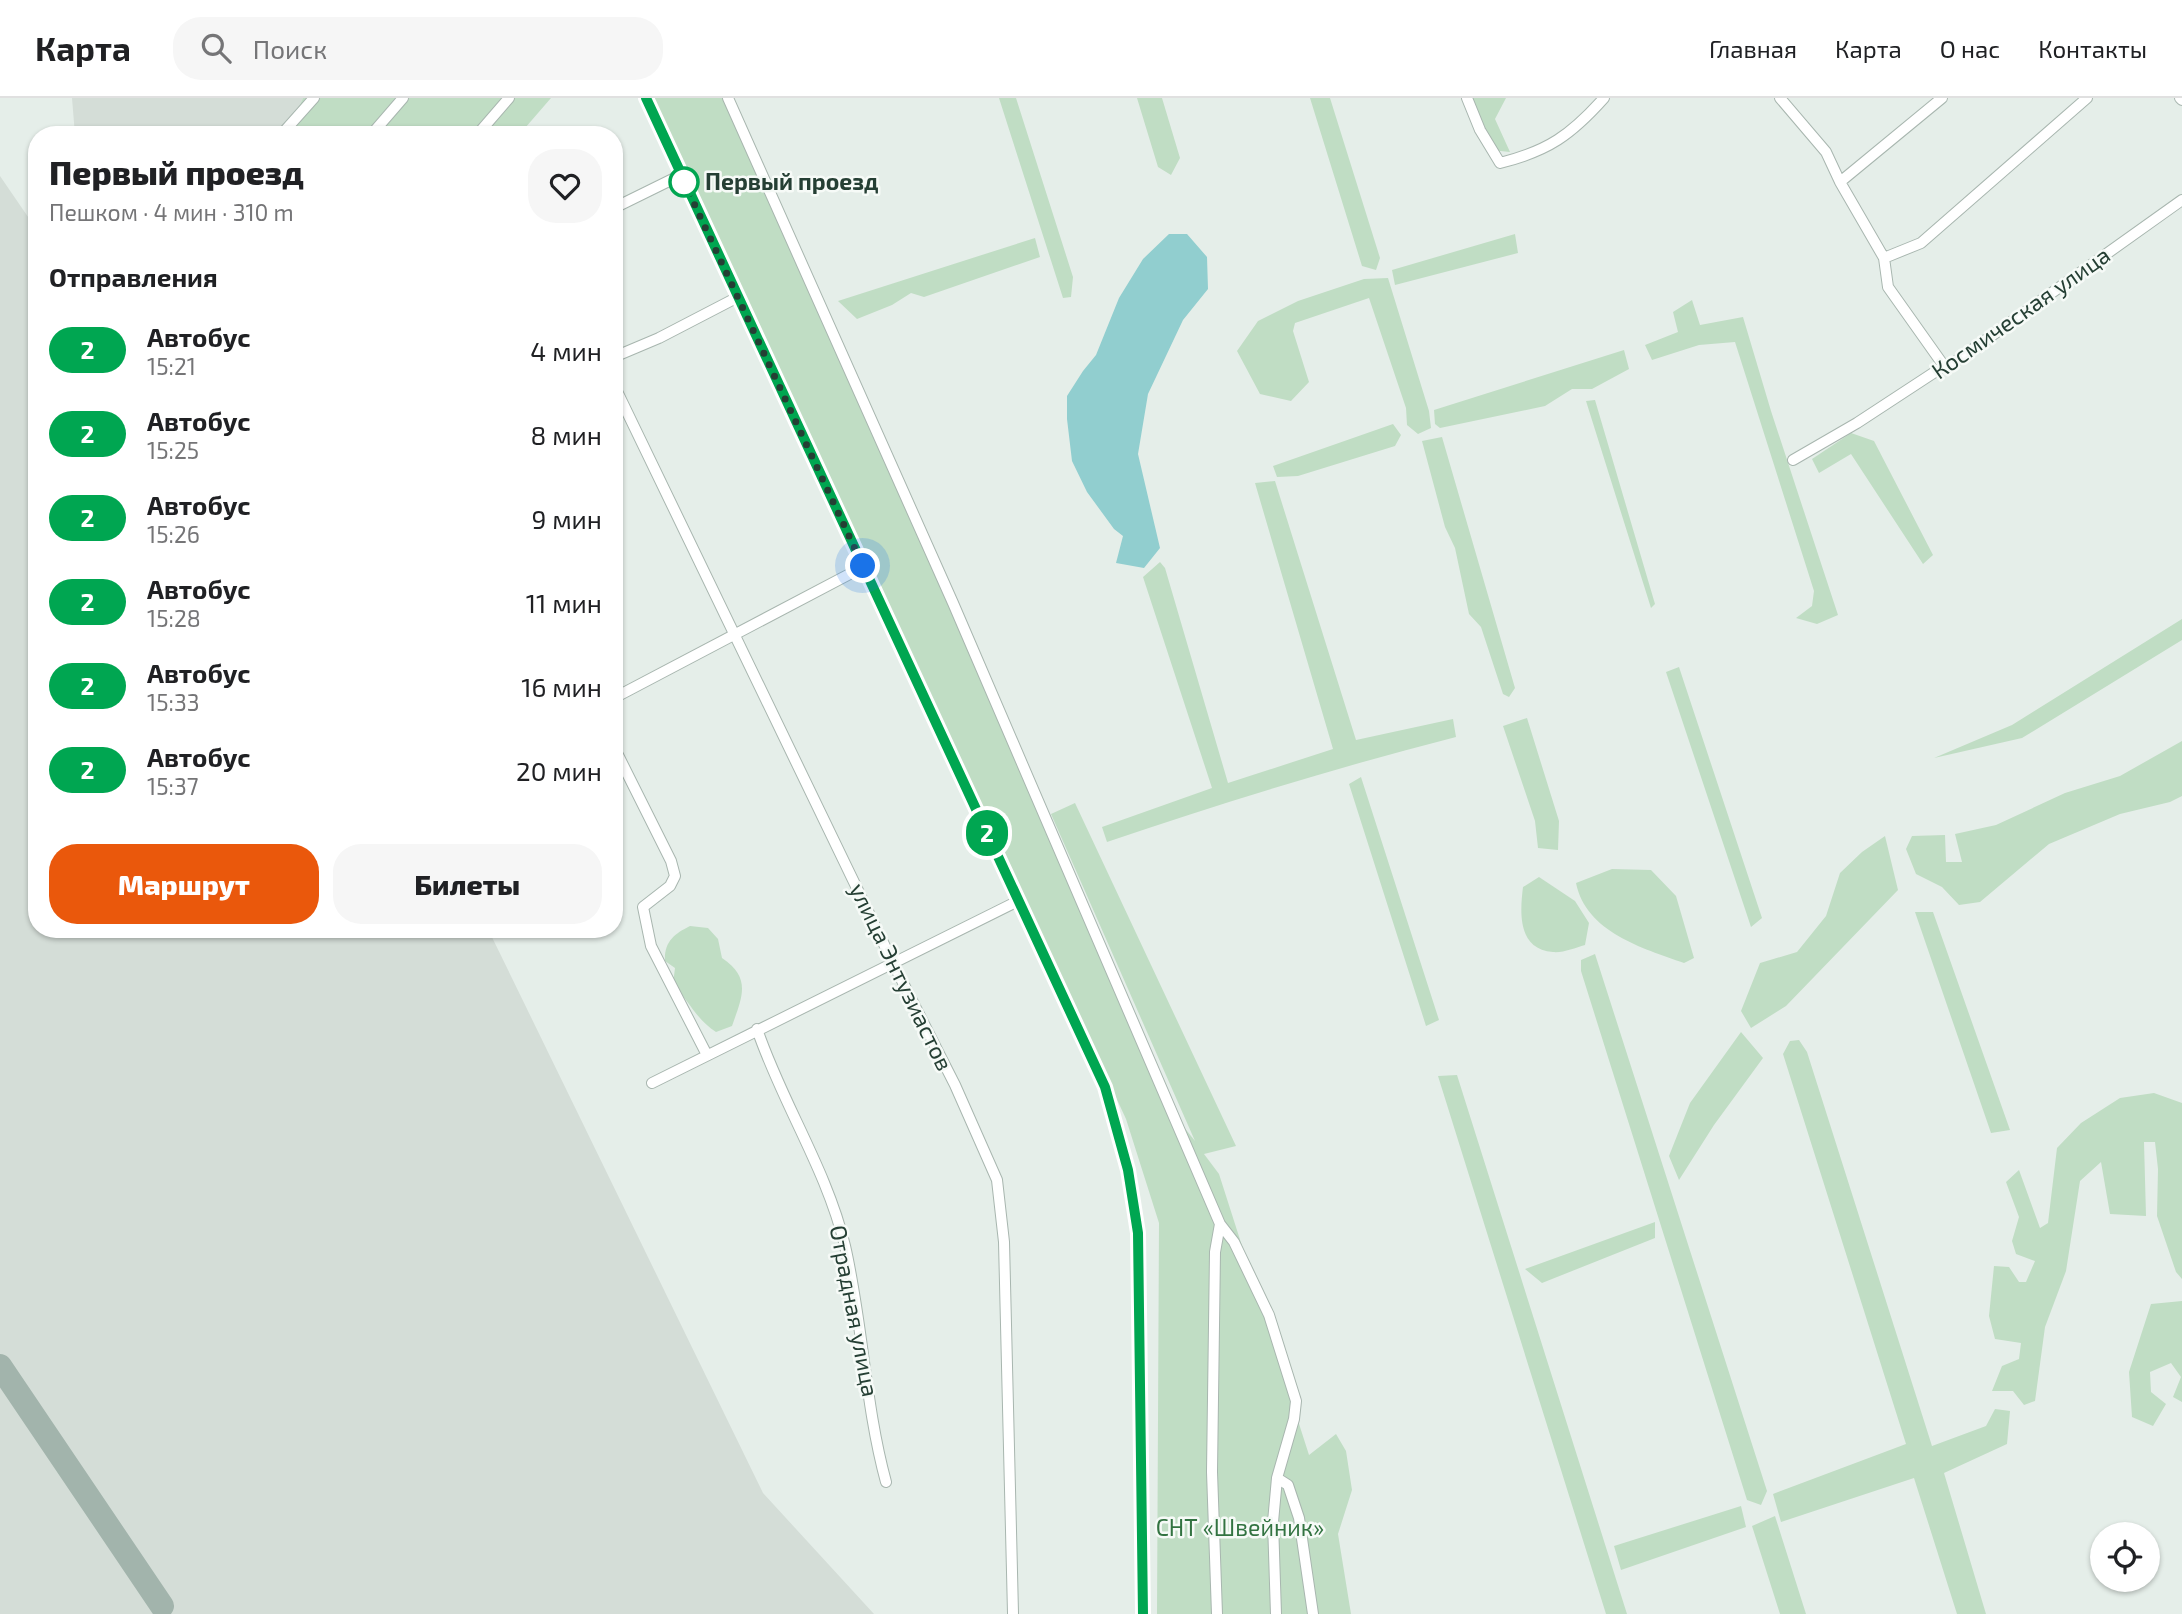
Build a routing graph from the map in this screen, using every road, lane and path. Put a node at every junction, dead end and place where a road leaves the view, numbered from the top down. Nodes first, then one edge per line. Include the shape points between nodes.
1 (314, 98) edge
2 (403, 98) edge
3 (509, 98) edge
4 (646, 98) edge
5 (728, 98) edge
6 (1467, 98) edge
7 (1604, 98) edge
8 (1780, 98) edge
9 (1942, 98) edge
10 (2087, 98) edge
11 (289, 126) edge
12 (379, 126) edge
13 (485, 126) edge
14 (681, 175) junction
15 (1840, 182) junction
16 (2182, 200) edge
17 (623, 204) edge
18 (1884, 258) junction
19 (738, 297) junction
20 (623, 353) edge
21 (1944, 366) junction
22 (623, 404) edge
23 (1793, 460) dead end
24 (863, 566) junction
25 (735, 636) junction
26 (623, 693) edge
27 (623, 765) edge
28 (1018, 901) junction
29 (894, 965) junction
30 (757, 1029) junction
31 (707, 1055) junction
32 (652, 1083) dead end
33 (1220, 1224) junction
34 (1277, 1478) junction
35 (886, 1482) dead end
36 (1013, 1613) edge
37 (1143, 1614) edge
38 (1217, 1614) edge
39 (1276, 1614) edge
40 (1313, 1614) edge

1 - 11 street
2 - 12 street
3 - 13 street
4 - 14 street
5 - 33 street via 953,603
6 - 7 street via 1500,163 1546,148 1580,124
8 - 15 street via 1826,152
9 - 15 street
10 - 18 street via 1921,243
14 - 17 street
14 - 19 street
15 - 18 street
16 - 21 street, Космическая улица
18 - 21 street via 1888,287
19 - 20 street
19 - 24 street
21 - 23 street, Космическая улица
22 - 25 street, улица Энтузиастов
24 - 25 street
24 - 28 street
25 - 26 street
25 - 29 street, улица Энтузиастов
27 - 31 street via 675,876 670,886 643,906 651,946
28 - 29 street
28 - 37 street via 1105,1087 1128,1170 1138,1233
29 - 30 street
29 - 36 street, улица Энтузиастов via 997,1180 1004,1242
30 - 31 street
30 - 35 street, Отрадная улица via 833,1204 845,1247
31 - 32 street
33 - 34 street via 1234,1242 1269,1315 1296,1401
33 - 38 street via 1214,1252 1212,1472
34 - 39 street via 1273,1522
34 - 40 street via 1288,1485 1299,1518

